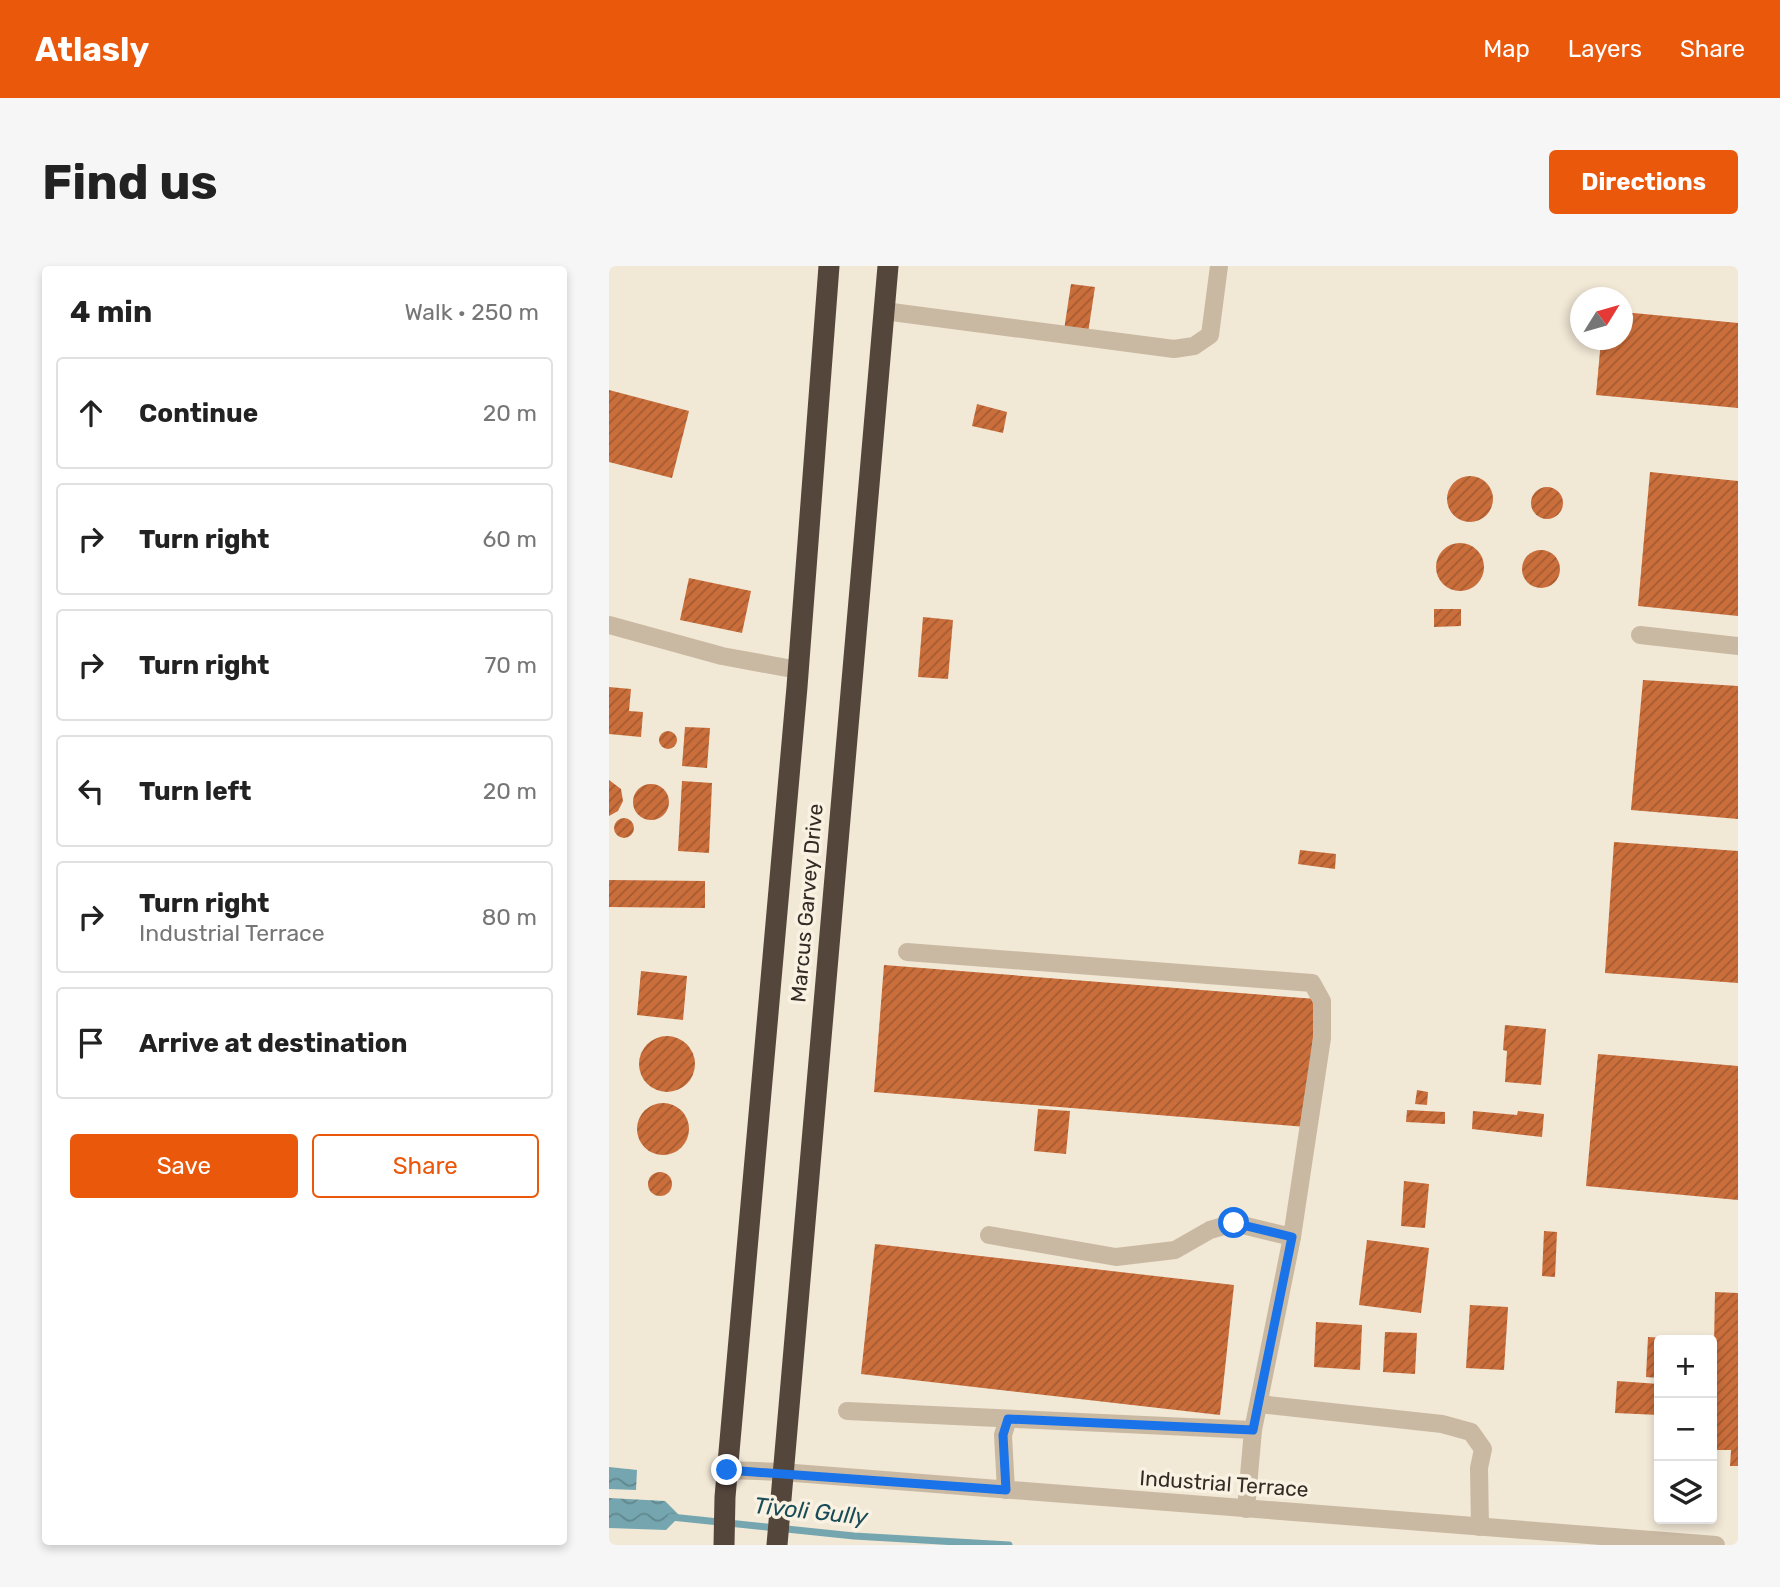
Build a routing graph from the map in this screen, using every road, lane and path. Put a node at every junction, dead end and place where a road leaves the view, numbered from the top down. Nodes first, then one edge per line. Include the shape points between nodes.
1 (829, 266) edge
2 (888, 266) edge
3 (1219, 266) edge
4 (884, 311) junction
5 (609, 625) edge
6 (1640, 635) dead end
7 (1738, 646) edge
8 (798, 670) junction
9 (907, 952) dead end
10 (989, 1235) dead end
11 (1292, 1237) junction
12 (1259, 1404) junction
13 (847, 1411) dead end
14 (1008, 1419) junction
15 (1253, 1430) junction
16 (727, 1470) junction
17 (782, 1472) junction
18 (1006, 1490) junction
19 (1246, 1509) junction
20 (1480, 1527) junction
21 (724, 1543) edge
22 (777, 1544) edge
23 (1716, 1545) edge

1 - 8 highway, Marcus Garvey Drive
2 - 4 highway, Marcus Garvey Drive
3 - 4 street via 1210,335 1194,346 1174,349
4 - 17 highway, Marcus Garvey Drive
5 - 8 street via 722,656
6 - 7 street
8 - 16 highway, Marcus Garvey Drive
9 - 11 street via 1312,983 1322,1001 1322,1038
10 - 11 street via 1116,1257 1175,1250 1210,1230 1234,1223
11 - 12 street
12 - 15 street
12 - 20 street via 1442,1424 1471,1432 1483,1449
13 - 14 street
14 - 15 street
14 - 18 street via 1003,1435
15 - 19 street
16 - 17 street, Industrial Terrace
16 - 21 highway, Marcus Garvey Drive
17 - 18 street, Industrial Terrace
17 - 22 highway, Marcus Garvey Drive
18 - 19 street, Industrial Terrace
19 - 20 street, Industrial Terrace
20 - 23 street, Industrial Terrace

